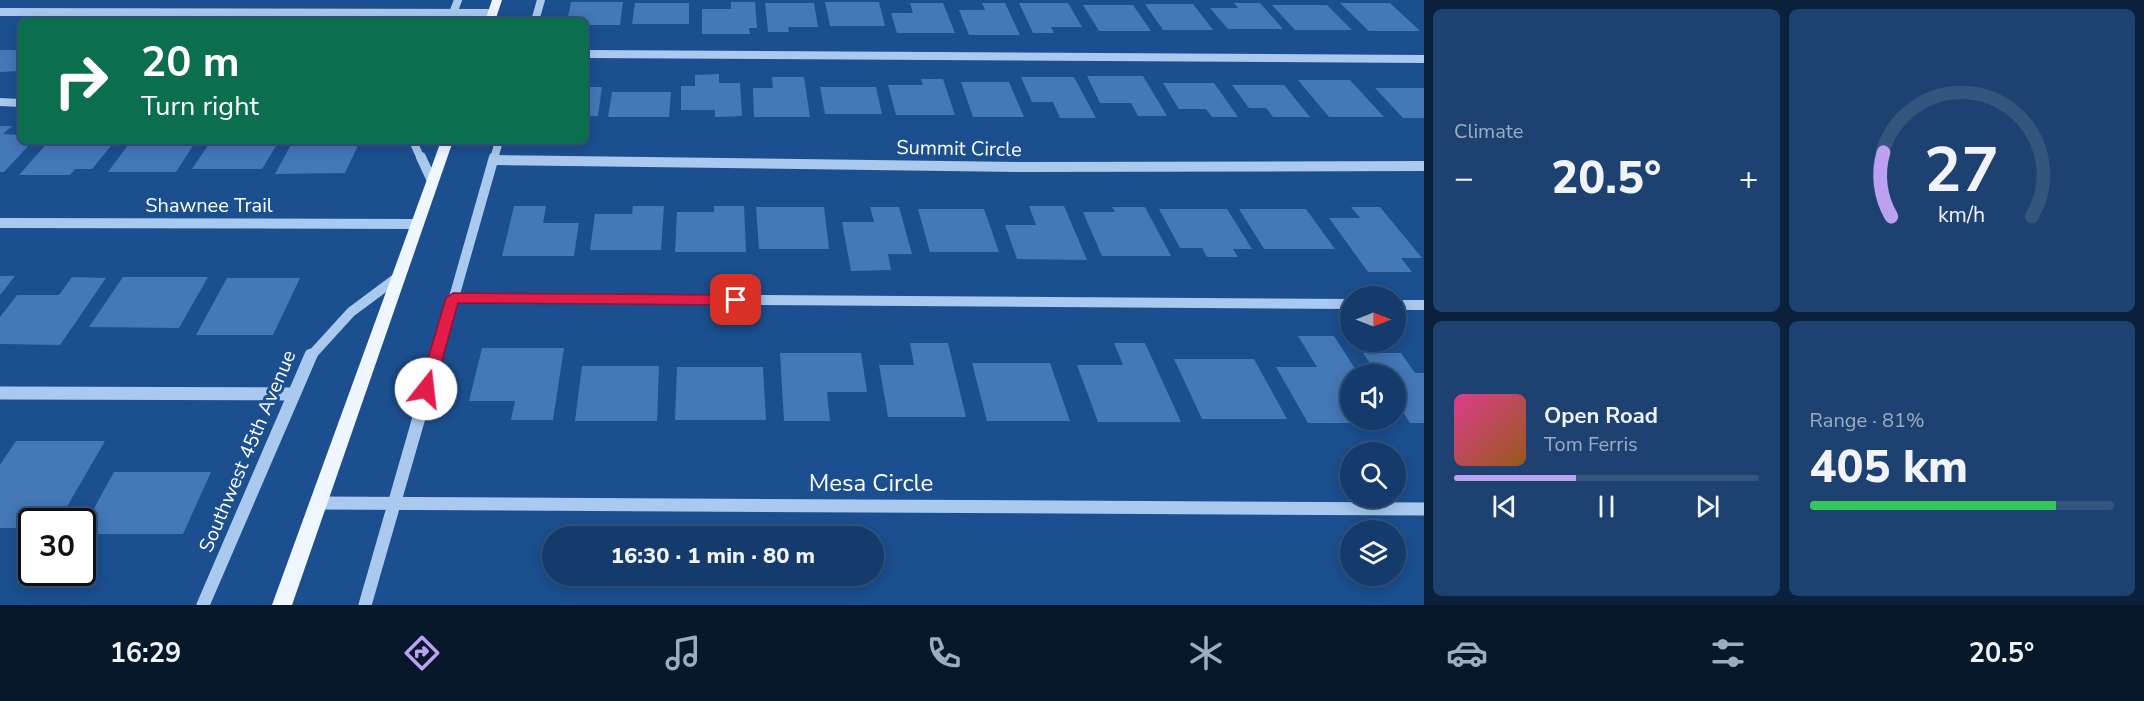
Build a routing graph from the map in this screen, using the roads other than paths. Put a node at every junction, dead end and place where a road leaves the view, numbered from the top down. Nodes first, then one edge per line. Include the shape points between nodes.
1 (458, 0) edge
2 (497, 0) edge
3 (541, 0) edge
4 (0, 12) edge
5 (451, 17) edge
6 (491, 17) edge
7 (536, 18) edge
8 (588, 54) edge
9 (1424, 59) edge
10 (0, 102) edge
11 (18, 103) edge
12 (414, 144) edge
13 (446, 144) edge
14 (498, 144) edge
15 (494, 160) junction
16 (1424, 166) edge
17 (432, 181) junction
18 (0, 223) edge
19 (417, 224) junction
20 (398, 277) junction
21 (453, 298) junction
22 (1340, 304) edge
23 (1406, 305) edge
24 (1424, 305) edge
25 (0, 393) edge
26 (294, 394) junction
27 (317, 503) junction
28 (393, 503) junction
29 (1424, 509) edge
30 (203, 605) edge
31 (282, 605) edge
32 (365, 605) edge

1 - 5 street
2 - 6 main road
3 - 7 street
4 - 5 street
5 - 6 street
8 - 9 street
10 - 11 street
12 - 17 street
13 - 17 main road
14 - 15 street
15 - 16 street, Summit Circle via 1022,167
15 - 21 street
17 - 19 main road
18 - 19 street, Shawnee Trail
19 - 20 main road
20 - 26 street, Southwest 45th Avenue via 351,312 312,352
20 - 27 main road
21 - 22 street
21 - 28 street
23 - 24 street
25 - 26 street
26 - 30 street, Southwest 45th Avenue
27 - 28 street, Mesa Circle
27 - 31 main road
28 - 29 street, Mesa Circle
28 - 32 street

